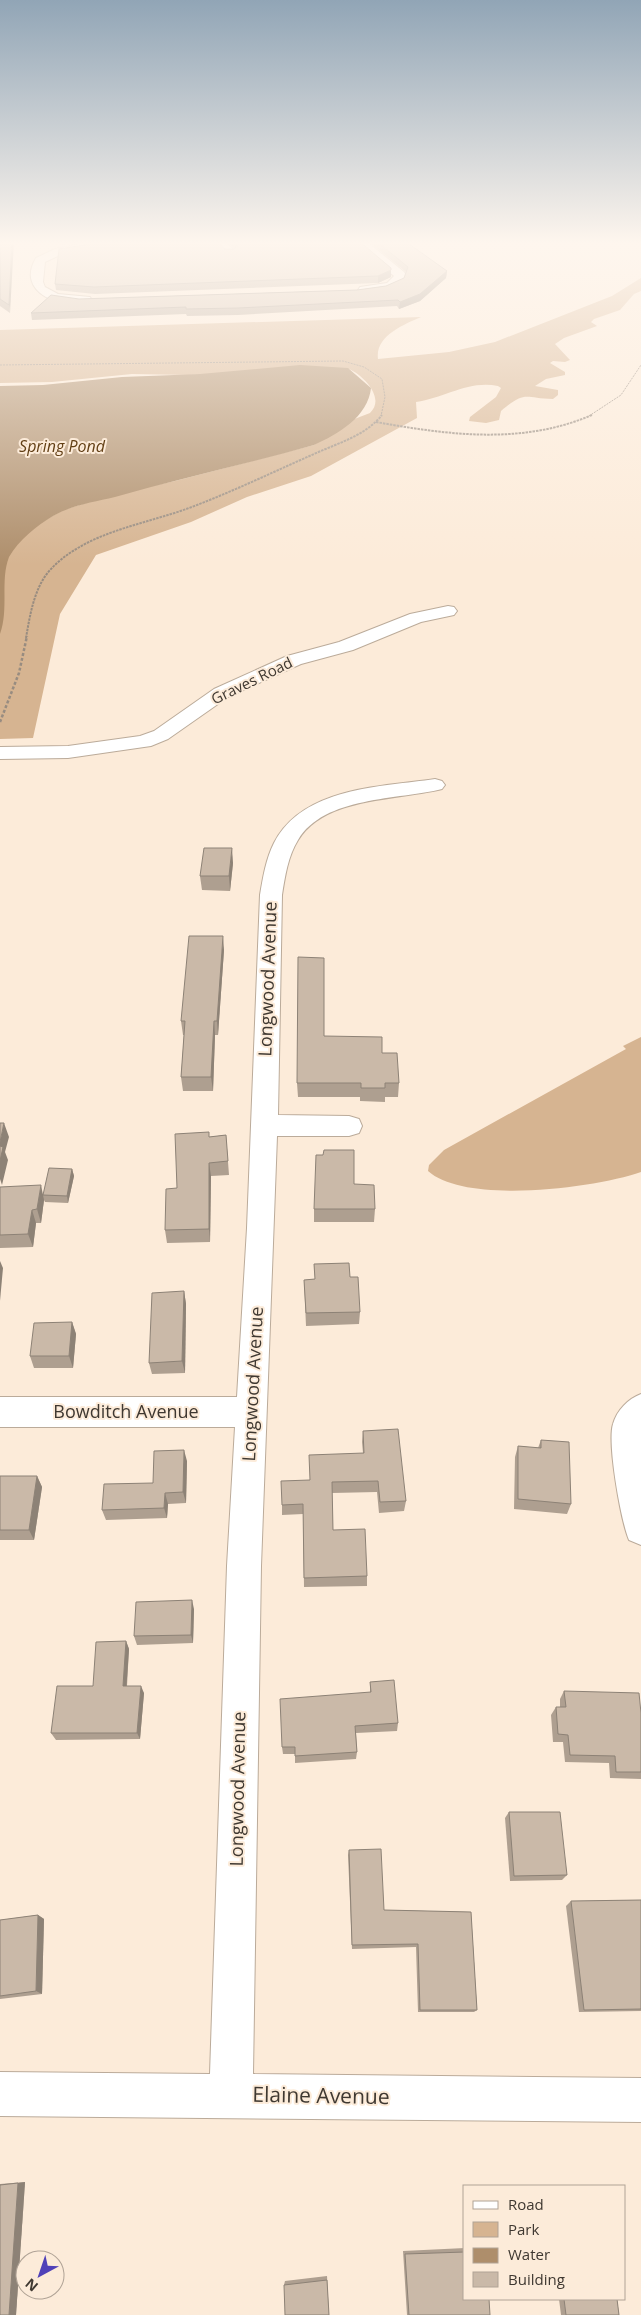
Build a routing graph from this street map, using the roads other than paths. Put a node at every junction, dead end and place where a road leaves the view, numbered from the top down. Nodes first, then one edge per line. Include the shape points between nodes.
1 (448, 612) dead end
2 (0, 754) edge
3 (435, 785) dead end
4 (263, 1125) junction
5 (349, 1126) dead end
6 (0, 1412) edge
7 (252, 1412) junction
8 (638, 1412) edge
9 (641, 1528) edge
10 (0, 2094) edge
11 (231, 2094) junction
12 (641, 2100) edge

1 - 2 street, Graves Road via 416,618 346,646 294,660 221,693 161,736 144,742 68,752
3 - 4 street, Longwood Avenue via 326,807 295,827 286,842 276,862 271,895
4 - 5 street
4 - 7 street, Longwood Avenue
6 - 7 street, Bowditch Avenue
7 - 11 street, Longwood Avenue via 244,1566
8 - 9 street via 628,1426
10 - 11 street, Elaine Avenue
11 - 12 street, Elaine Avenue

